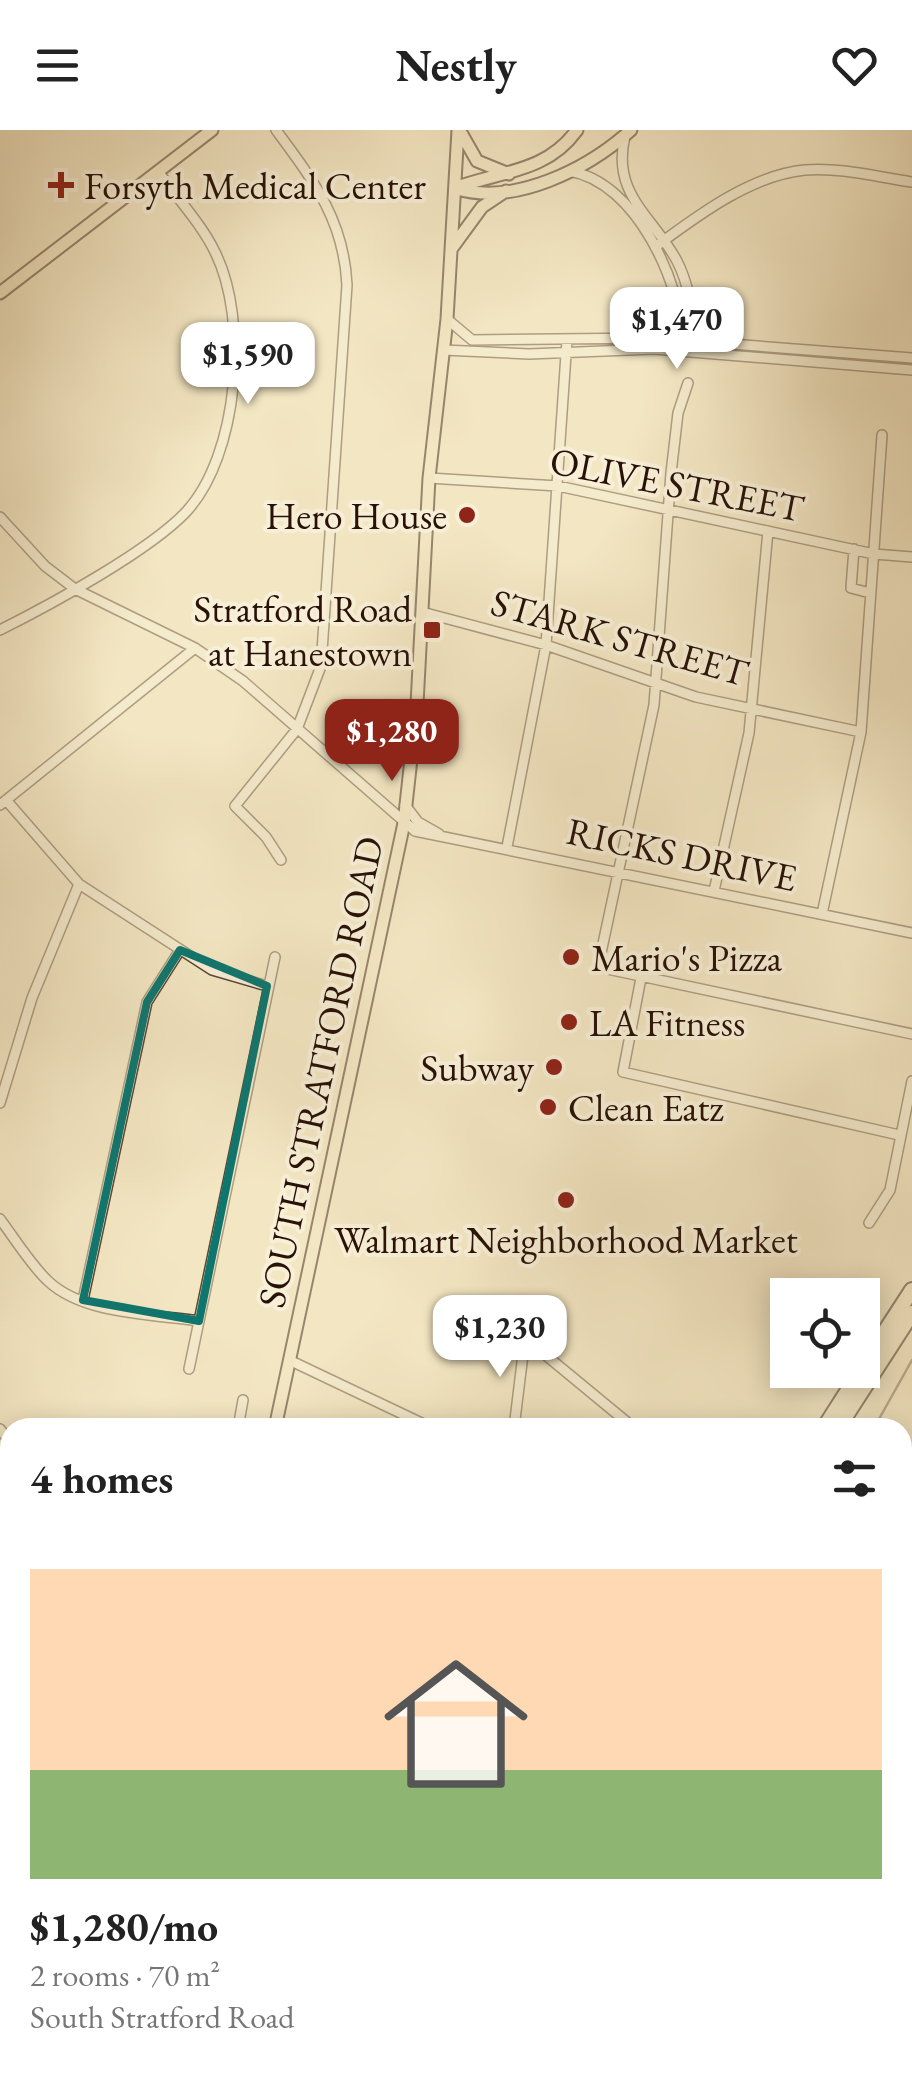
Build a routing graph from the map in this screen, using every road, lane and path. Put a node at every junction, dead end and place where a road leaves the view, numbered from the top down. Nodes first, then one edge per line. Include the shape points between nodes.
1 (212, 130) edge
2 (276, 130) edge
3 (459, 130) edge
4 (578, 130) edge
5 (628, 132) edge
6 (158, 171) junction
7 (570, 171) junction
8 (509, 174) junction
9 (912, 182) edge
10 (455, 188) junction
11 (506, 191) junction
12 (660, 244) junction
13 (452, 248) junction
14 (687, 289) junction
15 (675, 290) junction
16 (0, 293) edge
17 (447, 319) junction
18 (688, 345) junction
19 (568, 346) junction
20 (443, 350) junction
21 (734, 350) junction
22 (809, 350) junction
23 (912, 358) edge
24 (807, 361) junction
25 (912, 370) edge
26 (688, 383) dead end
27 (882, 435) dead end
28 (429, 478) junction
29 (558, 486) junction
30 (669, 510) junction
31 (0, 517) edge
32 (768, 531) junction
33 (854, 550) junction
34 (874, 554) junction
35 (912, 558) edge
36 (76, 589) junction
37 (870, 593) junction
38 (422, 612) junction
39 (0, 630) edge
40 (546, 645) junction
41 (195, 648) junction
42 (656, 686) junction
43 (752, 707) junction
44 (296, 729) junction
45 (861, 732) junction
46 (3, 803) edge
47 (406, 805) junction
48 (404, 823) junction
49 (439, 834) junction
50 (506, 847) junction
51 (280, 860) dead end
52 (619, 870) junction
53 (79, 884) junction
54 (714, 890) junction
55 (822, 914) junction
56 (912, 932) edge
57 (180, 950) junction
58 (275, 957) dead end
59 (640, 978) junction
60 (267, 986) junction
61 (912, 1034) edge
62 (912, 1081) edge
63 (0, 1103) edge
64 (900, 1135) junction
65 (0, 1219) edge
66 (870, 1222) dead end
67 (912, 1290) edge
68 (83, 1300) junction
69 (469, 1313) dead end
70 (912, 1313) edge
71 (199, 1321) junction
72 (525, 1338) junction
73 (880, 1341) edge
74 (289, 1360) junction
75 (189, 1369) dead end
76 (850, 1388) edge
77 (243, 1400) dead end
78 (240, 1418) edge
79 (277, 1418) edge
80 (411, 1418) edge
81 (515, 1418) edge
82 (622, 1418) edge
83 (830, 1418) edge
84 (844, 1418) edge

1 - 6 main road
2 - 44 street via 336,219 346,254 325,632 312,697
3 - 8 main road via 477,162
3 - 10 main road, SOUTH STRATFORD ROAD
4 - 8 main road via 549,158
5 - 7 main road
5 - 12 street via 621,174
6 - 16 main road
6 - 36 street via 214,249 229,289 233,345 226,431 219,460 188,510
7 - 11 main road
7 - 12 street via 607,185
8 - 10 main road
9 - 12 street via 832,170 775,176
10 - 11 main road
10 - 13 main road, SOUTH STRATFORD ROAD
11 - 13 main road via 482,206
12 - 14 street
12 - 15 street
13 - 17 main road, SOUTH STRATFORD ROAD
14 - 15 street
14 - 18 street
15 - 18 street
17 - 19 street via 472,340
17 - 20 main road, SOUTH STRATFORD ROAD
18 - 19 street
18 - 21 street
18 - 21 street via 696,354
19 - 20 street
19 - 29 street
20 - 28 main road, SOUTH STRATFORD ROAD
21 - 22 street
21 - 24 street
22 - 23 street
22 - 24 street
24 - 25 street
26 - 30 street via 678,412
27 - 34 street
28 - 29 street, OLIVE STREET
28 - 38 main road, SOUTH STRATFORD ROAD
29 - 30 street, OLIVE STREET
29 - 40 street
30 - 32 street, OLIVE STREET
30 - 42 street
31 - 36 street via 44,566
32 - 33 street, OLIVE STREET
32 - 43 street
33 - 34 street, OLIVE STREET
33 - 37 street via 852,588
34 - 35 street, OLIVE STREET
34 - 37 street
36 - 39 street
36 - 41 street
37 - 45 street
38 - 40 street, STARK STREET
38 - 47 main road, SOUTH STRATFORD ROAD
40 - 42 street, STARK STREET
40 - 50 street
41 - 44 street
41 - 46 street
42 - 43 street, STARK STREET
42 - 52 street
43 - 45 street, STARK STREET
43 - 54 street
44 - 48 street
44 - 51 street via 235,806
45 - 55 street
46 - 53 street
47 - 48 main road, SOUTH STRATFORD ROAD
47 - 49 street
48 - 49 street, RICKS DRIVE
48 - 74 main road, SOUTH STRATFORD ROAD
49 - 50 street, RICKS DRIVE
50 - 52 street, RICKS DRIVE
52 - 54 street, RICKS DRIVE
52 - 59 street via 598,967
53 - 57 street
53 - 63 street via 32,998
54 - 55 street, RICKS DRIVE
55 - 56 street, RICKS DRIVE
57 - 60 street via 212,970
57 - 68 street via 148,1002
58 - 60 street
59 - 61 street
59 - 64 street via 623,1072
60 - 71 street
62 - 64 street
64 - 66 street via 890,1190
65 - 68 street via 49,1283
67 - 73 highway
68 - 71 street
69 - 72 street
70 - 84 highway
71 - 75 street
72 - 81 street
72 - 82 street
74 - 79 main road, SOUTH STRATFORD ROAD
74 - 80 street
76 - 83 highway
77 - 78 street

